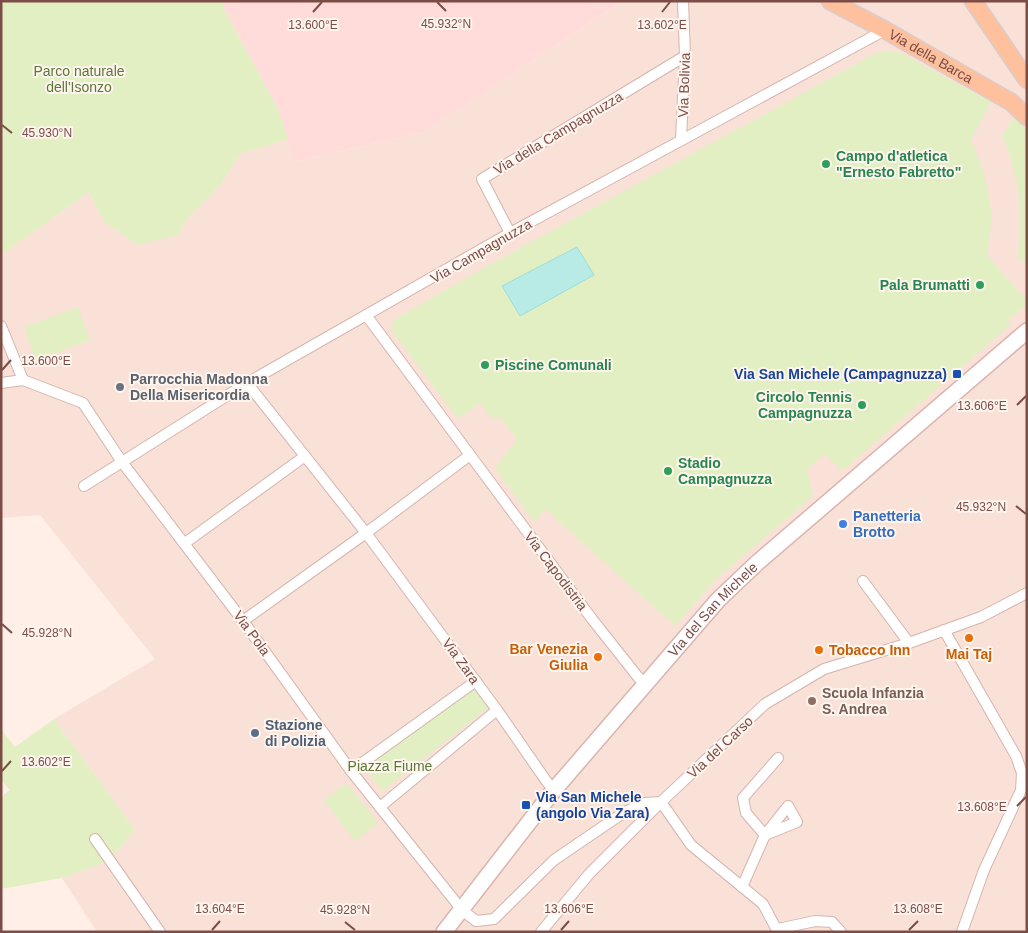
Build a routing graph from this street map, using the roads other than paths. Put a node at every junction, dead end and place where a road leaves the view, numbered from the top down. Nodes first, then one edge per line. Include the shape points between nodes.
1 (683, 1) edge
2 (830, 1) edge
3 (972, 1) edge
4 (885, 30) junction
5 (685, 56) junction
6 (1027, 80) edge
7 (1027, 117) edge
8 (681, 139) junction
9 (510, 233) junction
10 (366, 315) junction
11 (1, 326) edge
12 (1027, 331) edge
13 (24, 380) junction
14 (1, 383) edge
15 (247, 383) junction
16 (470, 455) junction
17 (305, 456) junction
18 (122, 462) junction
19 (84, 486) dead end
20 (366, 533) junction
21 (185, 543) junction
22 (863, 581) dead end
23 (1027, 593) edge
24 (243, 621) junction
25 (944, 630) junction
26 (906, 644) junction
27 (476, 681) junction
28 (645, 684) junction
29 (497, 710) junction
30 (778, 758) dead end
31 (352, 771) junction
32 (554, 790) junction
33 (661, 802) junction
34 (380, 807) junction
35 (95, 839) dead end
36 (742, 886) junction
37 (462, 910) junction
38 (778, 930) edge
39 (160, 932) edge
40 (444, 932) edge
41 (541, 932) edge
42 (841, 932) edge
43 (962, 932) edge

1 - 5 street, Via Bolivia
2 - 4 main road, Via della Barca
3 - 6 main road
4 - 7 main road, Via della Barca via 1011,102
4 - 8 street, Via Campagnuzza
5 - 8 street, Via Bolivia
5 - 9 street, Via della Campagnuzza via 482,179
8 - 9 street, Via Campagnuzza
9 - 10 street, Via Campagnuzza
10 - 15 street, Via Campagnuzza
10 - 16 street, Via Capodistria
11 - 13 street
12 - 28 main road, Via del San Michele via 757,563 718,600
13 - 14 street, Via Pola
13 - 18 street, Via Pola via 83,403
15 - 17 street, Via Zara
15 - 18 street, Via Campagnuzza
16 - 20 street
16 - 28 street, Via Capodistria via 597,626
17 - 20 street, Via Zara
17 - 21 street
18 - 19 street, Via Campagnuzza
18 - 21 street, Via Pola
20 - 24 street
20 - 27 street, Via Zara
21 - 24 street, Via Pola
22 - 26 street
23 - 25 street, Via del Carso via 981,617
24 - 31 street, Via Pola
25 - 26 street, Via del Carso
25 - 43 street via 1016,756 1022,773 1021,790 984,870
26 - 33 street, Via del Carso via 824,670 771,700
27 - 29 street, Via Zara
27 - 31 street
28 - 32 main road, Via del San Michele
29 - 32 street, Via Zara
29 - 34 street
30 - 36 street via 743,798 746,813 765,835
31 - 34 street, Via Pola
32 - 37 main road, Via del San Michele
33 - 36 street via 691,845
33 - 37 street via 644,803 623,813 554,860 494,919 476,921
33 - 41 street, Via del Carso via 589,874
34 - 37 street, Via Pola
35 - 39 street
36 - 38 street via 763,904
37 - 40 main road, Via del San Michele
38 - 42 street via 815,921 832,922

